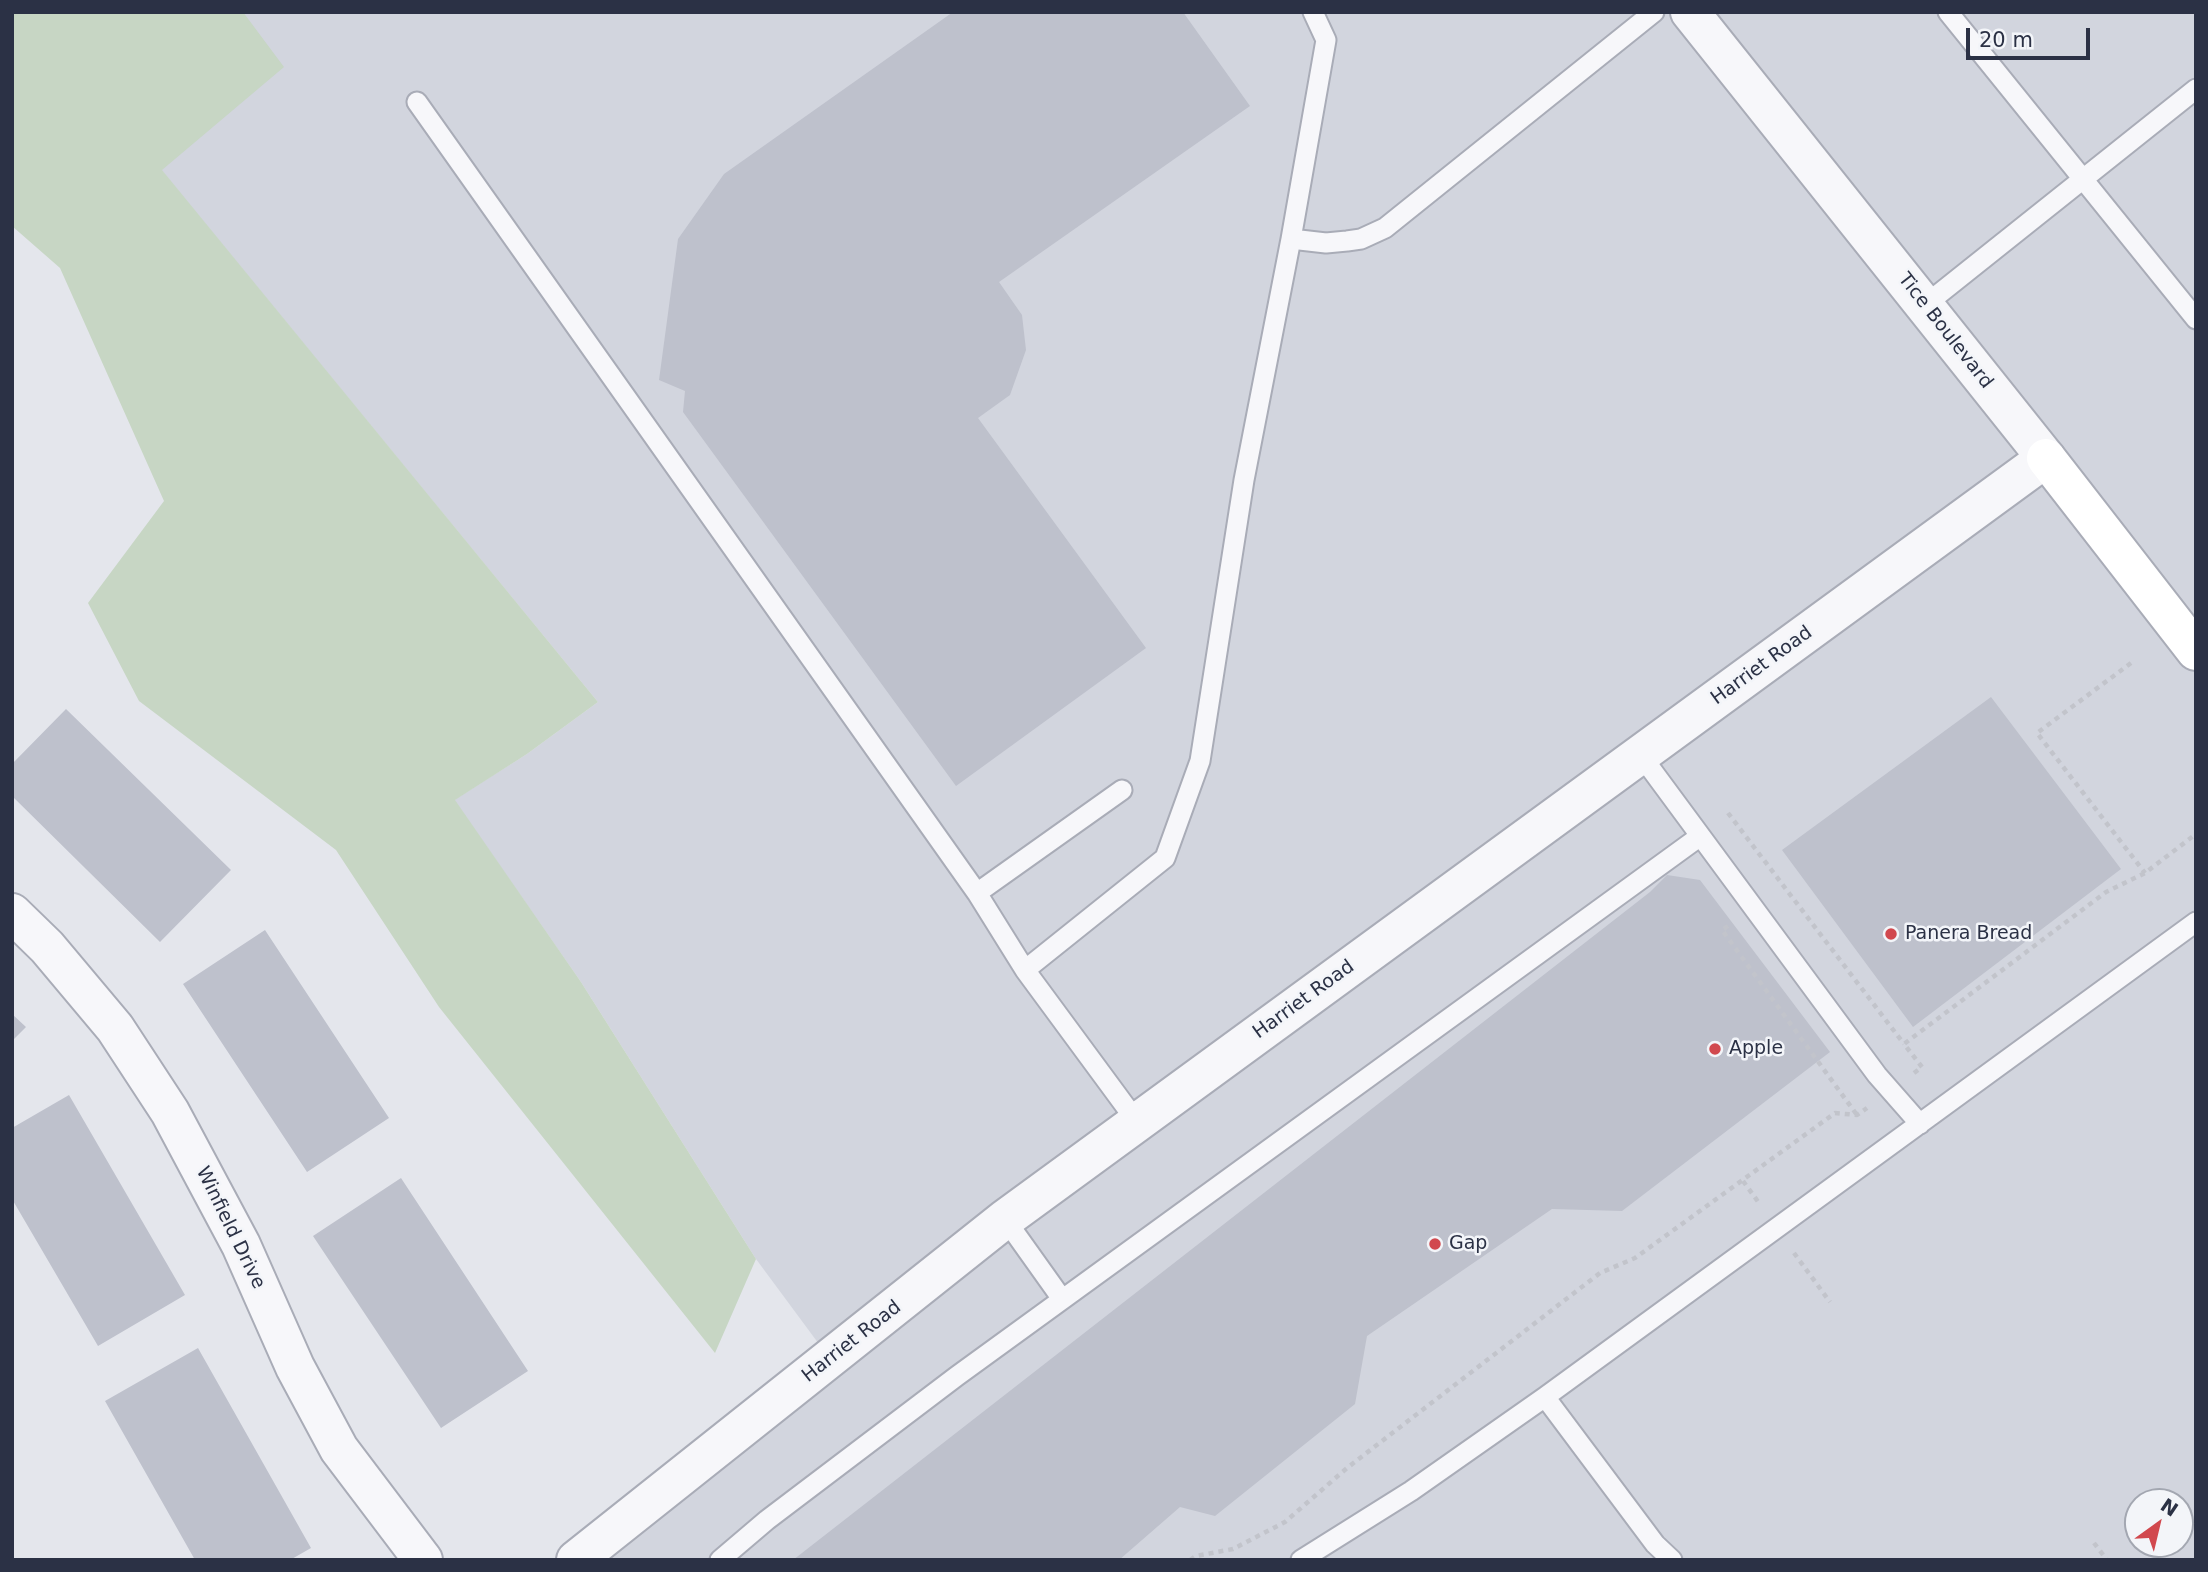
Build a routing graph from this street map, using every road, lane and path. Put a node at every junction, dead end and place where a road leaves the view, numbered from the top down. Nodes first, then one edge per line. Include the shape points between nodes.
1 (1313, 12) edge
2 (1654, 12) edge
3 (1690, 12) edge
4 (1948, 12) edge
5 (2196, 89) edge
6 (417, 102) dead end
7 (2084, 178) junction
8 (1291, 239) junction
9 (1925, 305) junction
10 (2196, 319) edge
11 (2046, 458) junction
12 (2196, 651) edge
13 (2131, 663) dead end
14 (1640, 754) junction
15 (1122, 790) dead end
16 (1728, 813) dead end
17 (2196, 834) edge
18 (1699, 837) junction
19 (2145, 873) junction
20 (977, 893) junction
21 (12, 913) edge
22 (2196, 922) edge
23 (1025, 970) junction
24 (1904, 1044) junction
25 (1891, 1091) junction
26 (1137, 1122) junction
27 (1920, 1124) junction
28 (1005, 1219) junction
29 (1062, 1298) junction
30 (1545, 1397) junction
31 (2094, 1543) dead end
32 (1658, 1552) edge
33 (423, 1560) edge
34 (576, 1560) edge
35 (720, 1560) edge
36 (1190, 1560) edge
37 (1301, 1560) edge
38 (1672, 1560) edge
39 (2107, 1560) edge

1 - 8 lane via 1326,40
2 - 8 lane via 1385,228 1347,241
3 - 9 street, Tice Boulevard
4 - 7 lane
5 - 7 lane
6 - 20 lane
7 - 9 lane
7 - 10 lane
8 - 23 lane via 1244,480 1200,761 1165,858
9 - 11 street, Tice Boulevard
11 - 12 street, Tice Boulevard
11 - 14 street, Harriet Road
13 - 19 path via 2037,733
14 - 18 lane
14 - 26 street, Harriet Road
15 - 20 lane
16 - 24 path
17 - 19 path
18 - 25 lane
18 - 29 lane
19 - 24 path via 2106,892
20 - 23 lane
21 - 33 street, Winfield Drive via 115,1028 170,1112 241,1245 295,1367 339,1449
22 - 27 lane
23 - 26 lane
24 - 25 path via 1922,1067
25 - 27 lane
25 - 36 path via 1857,1115 1835,1113 1635,1258 1600,1273 1347,1468 1285,1522 1233,1549
26 - 28 street, Harriet Road
27 - 30 lane
28 - 29 lane
28 - 34 street, Harriet Road
29 - 35 lane
30 - 32 lane
30 - 37 lane via 1411,1491
31 - 39 path
32 - 38 lane

